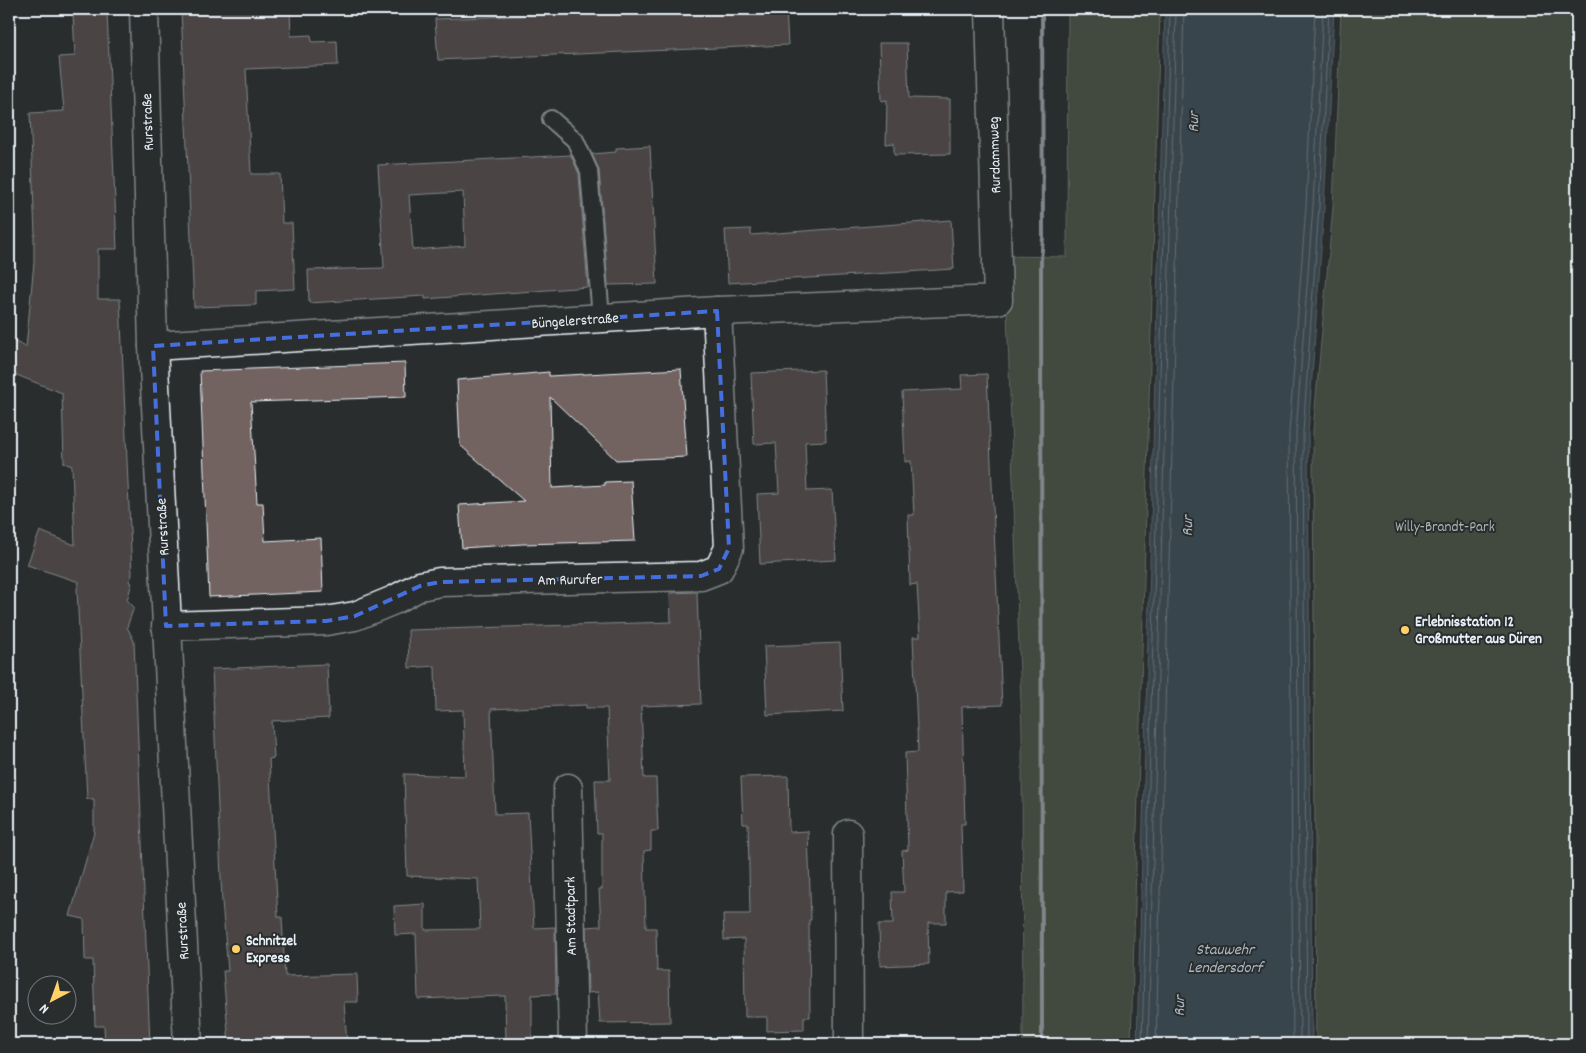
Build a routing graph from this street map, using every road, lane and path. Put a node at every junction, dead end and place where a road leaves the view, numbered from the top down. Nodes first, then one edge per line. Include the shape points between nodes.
1 (144, 9) edge
2 (990, 9) edge
3 (551, 119) dead end
4 (998, 300) joint
5 (717, 311) junction
6 (602, 318) junction
7 (153, 346) junction
8 (166, 626) junction
9 (568, 788) dead end
10 (848, 834) dead end
11 (188, 1044) edge
12 (573, 1044) edge
13 (849, 1044) edge

1 - 7 street, Rurstraße
2 - 4 street, Rurdammweg
3 - 6 lane via 575,140 589,171
4 - 5 street, Büngelerstraße
5 - 6 street, Büngelerstraße
5 - 8 street, Am Rurufer via 729,548 720,569 701,576 440,582 420,586 355,616 326,621
6 - 7 street, Büngelerstraße
7 - 8 street, Rurstraße
8 - 11 street, Rurstraße
9 - 12 street, Am Stadtpark
10 - 13 street

